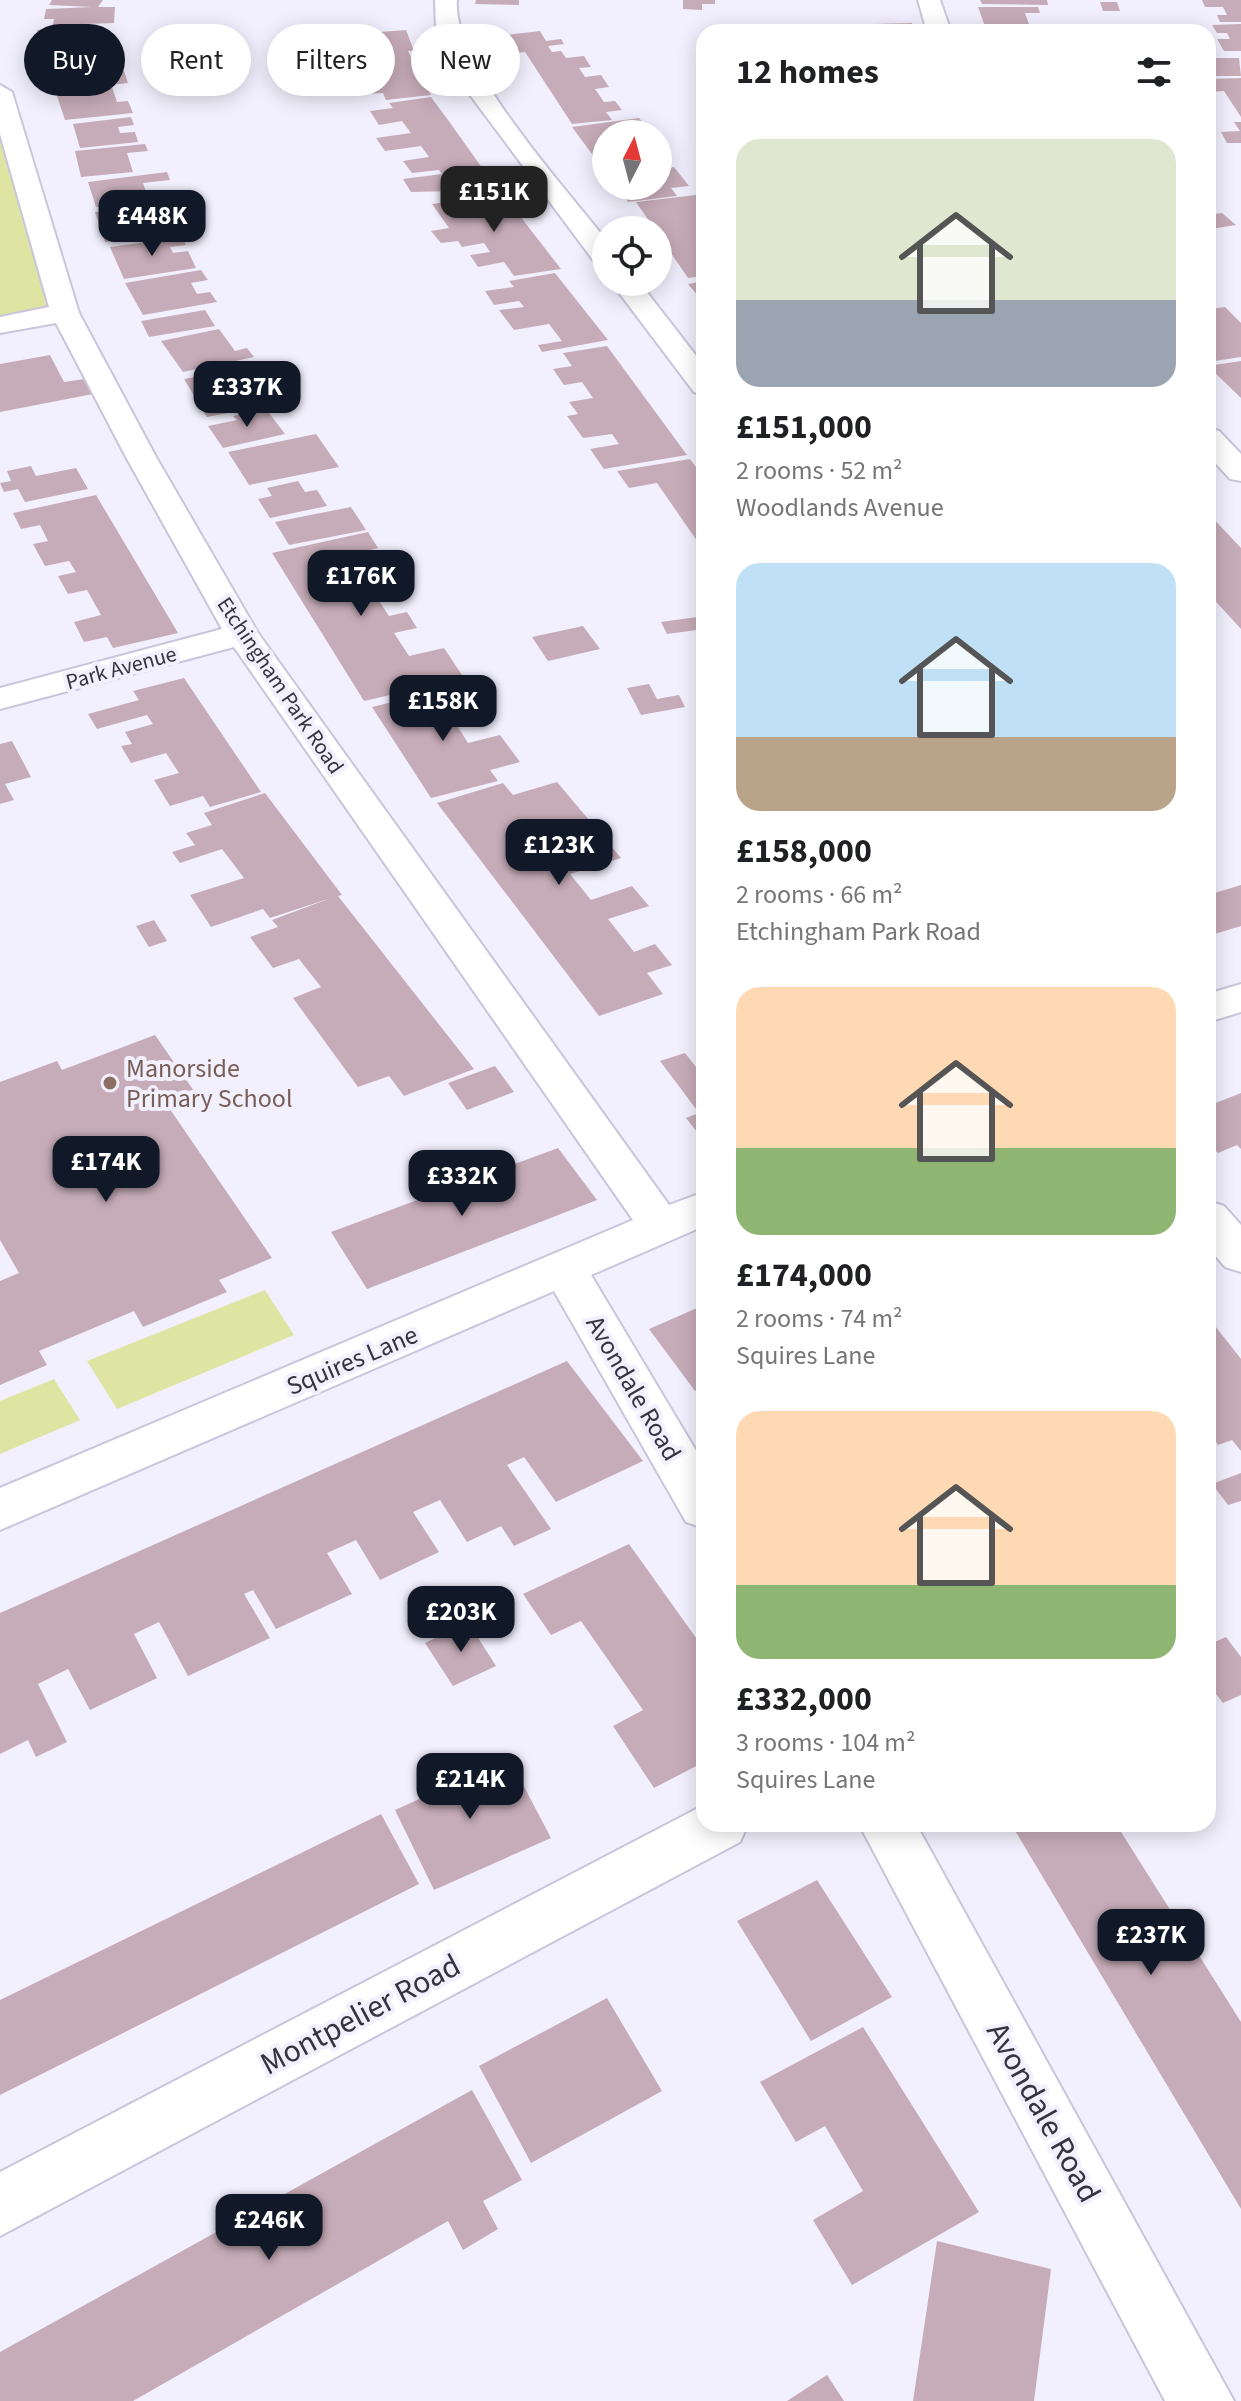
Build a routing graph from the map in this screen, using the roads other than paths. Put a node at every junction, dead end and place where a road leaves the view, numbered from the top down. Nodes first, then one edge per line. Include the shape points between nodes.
1 (446, 0) edge
2 (929, 0) edge
3 (936, 24) edge
4 (0, 92) edge
5 (592, 240) edge
6 (636, 296) edge
7 (65, 313) junction
8 (0, 325) edge
9 (696, 375) edge
10 (1216, 445) edge
11 (1241, 472) edge
12 (242, 634) junction
13 (0, 699) edge
14 (1241, 997) edge
15 (1216, 1006) edge
16 (696, 1211) edge
17 (660, 1225) junction
18 (1216, 1226) edge
19 (1241, 1255) edge
20 (564, 1268) junction
21 (696, 1494) edge
22 (0, 1510) edge
23 (705, 1832) edge
24 (891, 1832) edge
25 (0, 2205) edge
26 (1201, 2401) edge

1 - 5 street via 452,47 468,76
2 - 3 street
4 - 7 street, Etchingham Park Road
6 - 9 street
7 - 8 street
7 - 12 street, Etchingham Park Road
10 - 11 street
12 - 13 street, Park Avenue
12 - 17 street, Etchingham Park Road
14 - 15 street
16 - 17 street, Squires Lane
17 - 20 street, Squires Lane
18 - 19 street
20 - 21 street, Avondale Road
20 - 22 street, Squires Lane
23 - 25 street, Montpelier Road
24 - 26 street, Avondale Road

